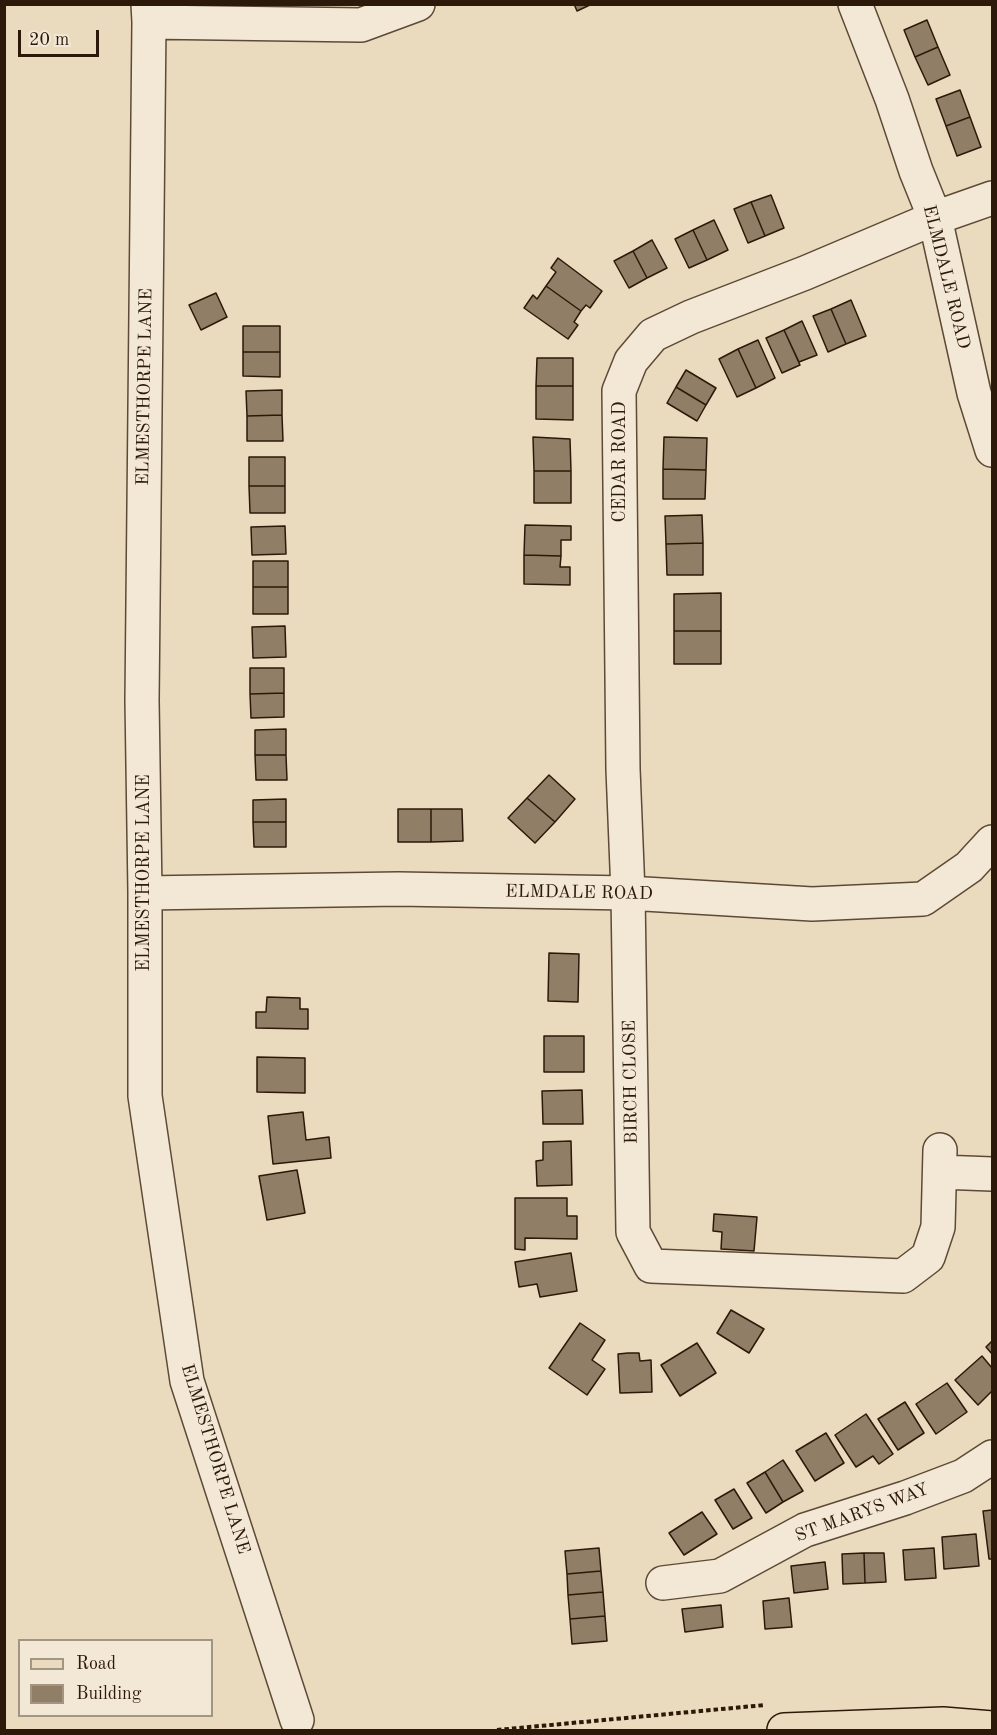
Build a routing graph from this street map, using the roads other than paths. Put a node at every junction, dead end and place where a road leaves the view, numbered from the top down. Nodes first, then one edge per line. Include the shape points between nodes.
1 (418, 4) edge
2 (855, 4) edge
3 (148, 13) edge
4 (993, 198) edge
5 (935, 218) junction
6 (993, 450) edge
7 (993, 842) edge
8 (145, 893) junction
9 (628, 893) junction
10 (993, 1174) edge
11 (993, 1457) edge
12 (663, 1583) dead end
13 (777, 1718) edge
14 (297, 1720) dead end
15 (993, 1728) edge

1 - 3 street via 361,25
2 - 5 street, ELMDALE ROAD
3 - 8 street, ELMESTHORPE LANE via 142,690
4 - 5 street, CEDAR ROAD
5 - 6 street, ELMDALE ROAD via 974,393
5 - 9 street, CEDAR ROAD via 672,326 653,335 631,361 619,391
7 - 9 street, ELMDALE ROAD via 969,867 923,898 812,904
8 - 9 street, ELMDALE ROAD via 398,889
8 - 14 street, ELMESTHORPE LANE via 145,1095 187,1382
9 - 10 street, BIRCH CLOSE via 633,1232 651,1266 903,1276 928,1257 938,1227 940,1161
11 - 12 street, ST MARYS WAY via 963,1476 805,1530 720,1576
13 - 15 main road

